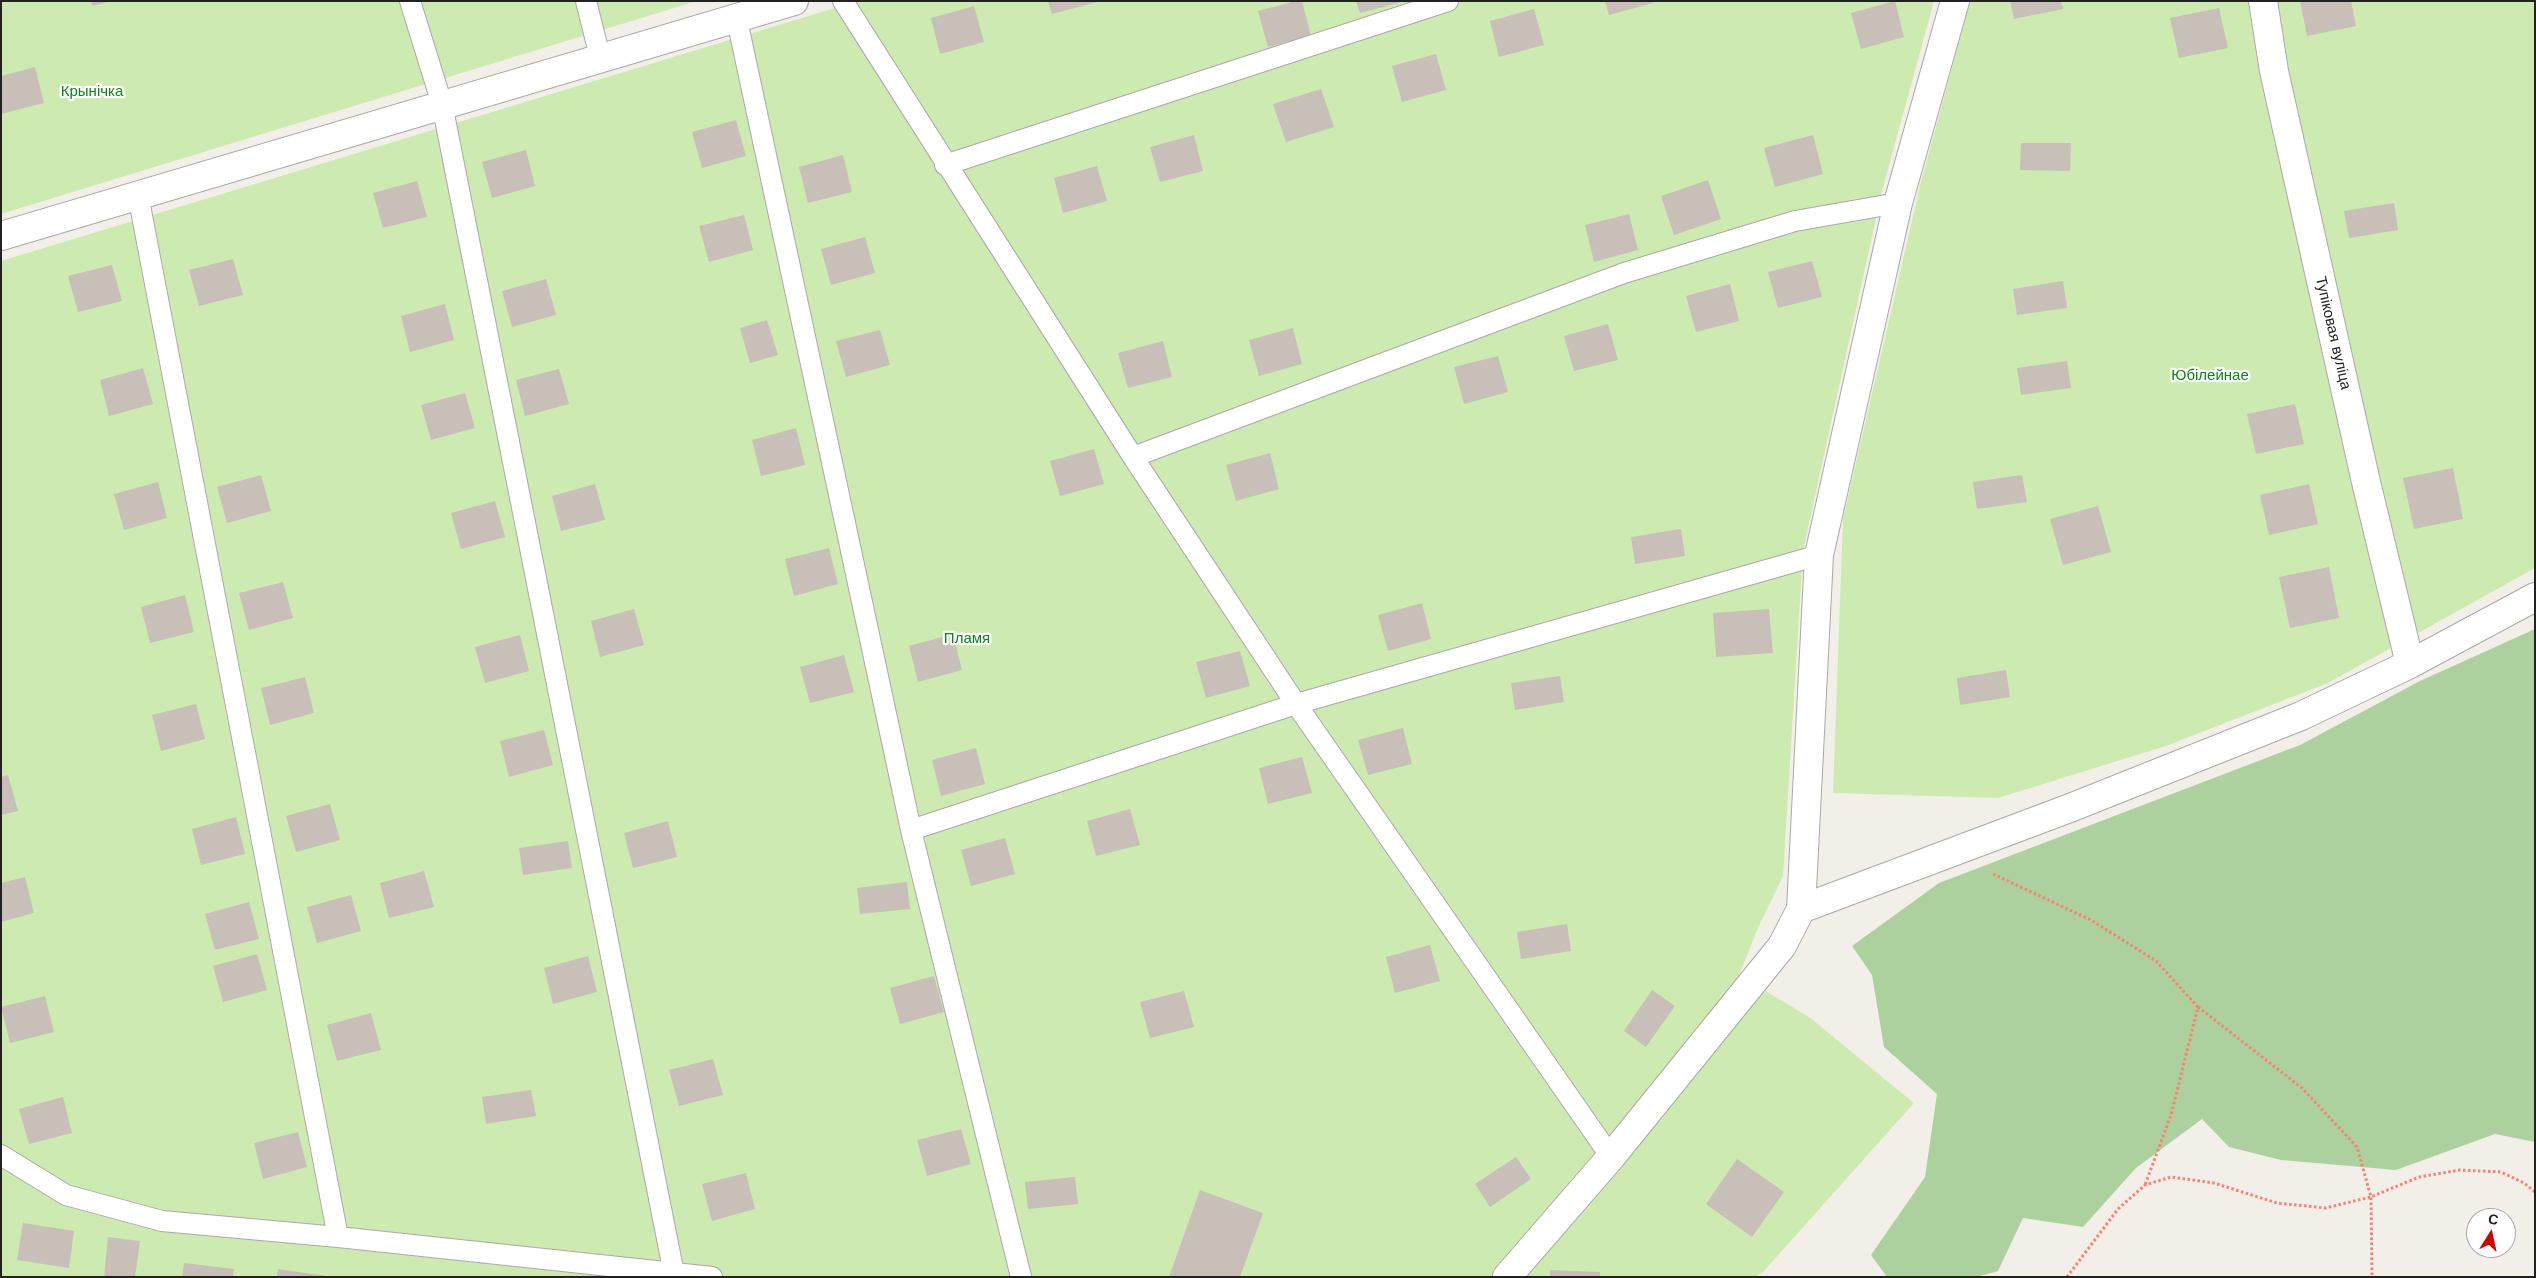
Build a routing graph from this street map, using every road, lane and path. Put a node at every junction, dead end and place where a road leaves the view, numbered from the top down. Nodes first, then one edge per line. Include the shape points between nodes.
1 (410, 1) edge
2 (586, 1) edge
3 (794, 1) edge
4 (843, 1) edge
5 (1448, 1) edge
6 (1955, 1) edge
7 (2262, 1) edge
8 (738, 20) junction
9 (600, 57) junction
10 (442, 104) junction
11 (945, 165) junction
12 (138, 195) junction
13 (1898, 202) junction
14 (1, 236) edge
15 (1133, 458) junction
16 (1819, 555) junction
17 (2535, 597) edge
18 (2410, 664) junction
19 (1296, 704) junction
20 (910, 830) junction
21 (1987, 872) dead end
22 (1801, 909) junction
23 (2198, 1007) junction
24 (1, 1155) edge
25 (1611, 1158) junction
26 (2145, 1185) junction
27 (2535, 1192) edge
28 (2371, 1197) junction
29 (338, 1237) junction
30 (674, 1274) junction
31 (712, 1277) edge
32 (1021, 1277) edge
33 (1507, 1277) edge
34 (2067, 1277) edge
35 (2372, 1277) edge

1 - 10 lane
2 - 9 lane
3 - 8 street
4 - 11 lane
5 - 11 lane
6 - 13 street
7 - 18 street, Тупіковая вуліца via 2274,71
8 - 9 street
8 - 20 lane
9 - 10 street
10 - 12 street
10 - 30 lane
11 - 15 lane
12 - 14 street
12 - 29 lane
13 - 15 lane via 1795,220 1624,273
13 - 16 street
15 - 19 lane
16 - 19 lane
16 - 22 street
17 - 18 street
18 - 22 street via 2301,716 2052,815
19 - 20 lane
19 - 25 lane
20 - 32 lane
21 - 23 path via 2091,920 2156,961
22 - 25 street via 1782,946
23 - 26 path via 2171,1115
23 - 28 path via 2302,1088 2357,1147
24 - 29 lane via 66,1195 162,1221
25 - 33 street
26 - 28 path via 2171,1177 2214,1183 2277,1203 2325,1208
26 - 34 path via 2118,1209
27 - 28 path via 2501,1172 2460,1170 2419,1177
28 - 35 path
29 - 30 lane
30 - 31 lane

